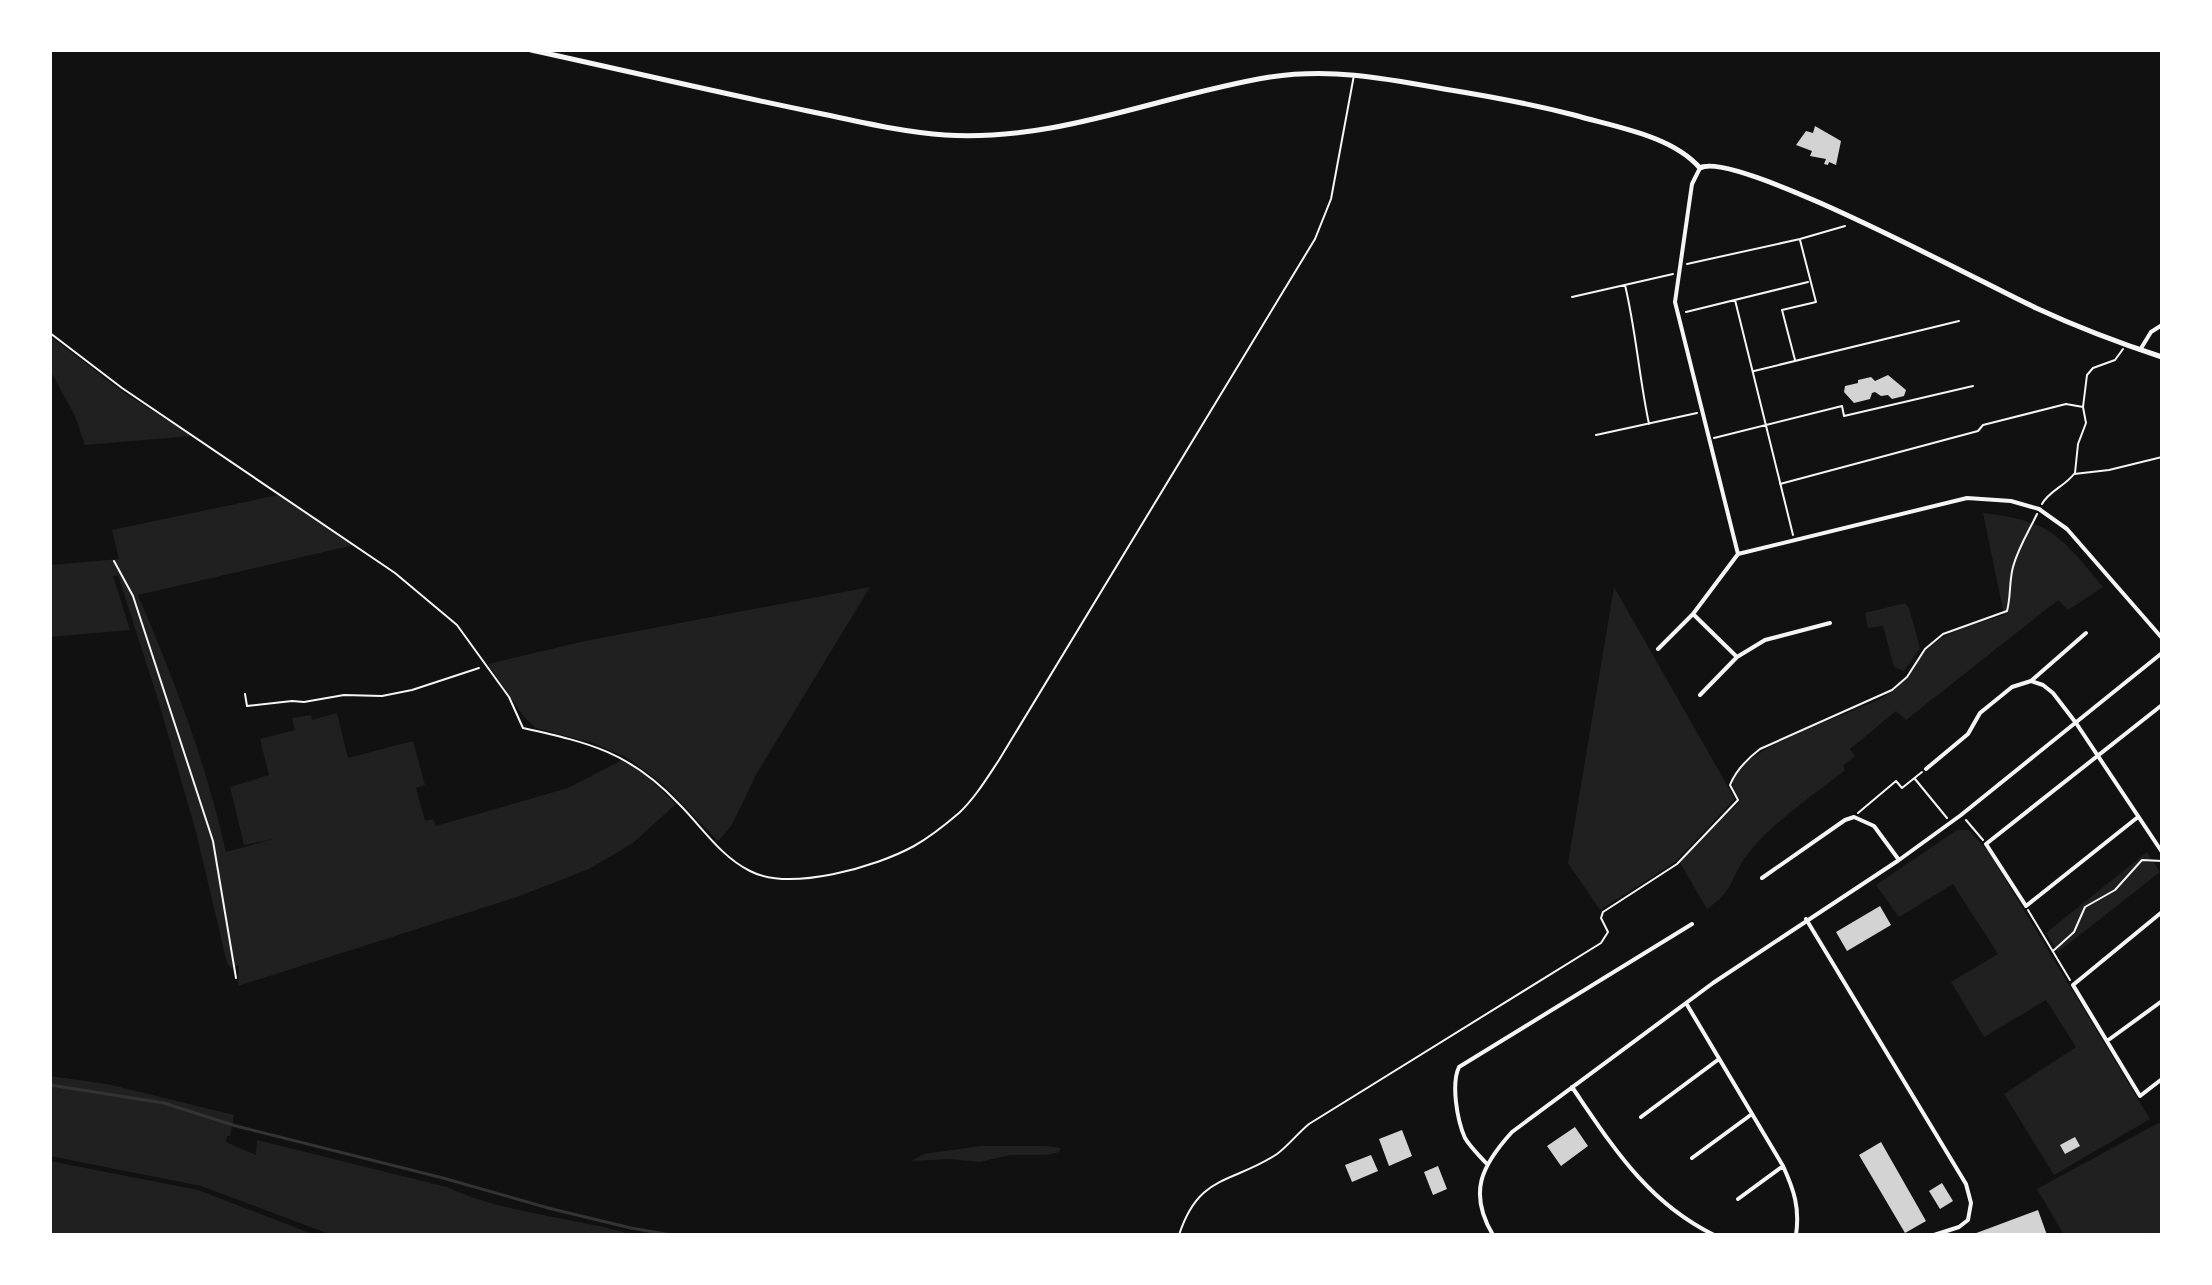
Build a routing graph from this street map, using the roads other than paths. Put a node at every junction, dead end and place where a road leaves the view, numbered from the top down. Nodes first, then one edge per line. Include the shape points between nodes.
1 (531, 50) edge
2 (1354, 74) junction
3 (1700, 168) junction
4 (2162, 325) edge
5 (50, 333) edge
6 (2140, 350) junction
7 (2162, 357) edge
8 (1738, 554) junction
9 (1693, 614) junction
10 (1830, 623) dead end
11 (2086, 633) dead end
12 (2162, 638) edge
13 (1658, 649) dead end
14 (2162, 653) edge
15 (1737, 657) junction
16 (2031, 681) junction
17 (1700, 695) dead end
18 (2162, 705) edge
19 (2076, 723) junction
20 (2097, 755) junction
21 (1926, 769) road end
22 (2138, 817) junction
23 (2162, 852) edge
24 (1899, 860) junction
25 (1762, 878) dead end
26 (2162, 912) edge
27 (1806, 919) junction
28 (1692, 924) dead end
29 (2162, 1001) edge
30 (1685, 1003) junction
31 (2107, 1041) junction
32 (1719, 1059) junction
33 (2162, 1079) edge
34 (1572, 1087) junction
35 (1752, 1114) junction
36 (1641, 1117) dead end
37 (1692, 1158) dead end
38 (1486, 1163) junction
39 (1783, 1166) junction
40 (1738, 1199) dead end
41 (1493, 1235) edge
42 (1714, 1235) edge
43 (1796, 1235) edge
44 (1934, 1235) edge

1 - 2 street via 893,128 972,136 1081,124 1274,77
2 - 3 street via 1594,121 1675,148
2 - 5 lane via 1331,199 1315,239 999,760 961,811 941,828 884,860 839,873 761,876 729,858 662,786 624,758 523,728 509,697 457,625 381,561 122,388
3 - 6 street via 1725,167 1821,203 2036,308
3 - 8 street via 1692,184 1675,290 1677,314
4 - 6 street
6 - 7 street
8 - 9 street
8 - 12 street via 1967,498 1999,498 2039,509 2067,529
9 - 13 street
9 - 15 street
10 - 15 street via 1765,640
11 - 16 street
14 - 19 street
15 - 17 street
16 - 19 street via 2053,693
16 - 21 street via 2012,687 1980,713 1968,734
18 - 20 street
19 - 20 street
19 - 24 street
20 - 22 street
20 - 22 street via 1986,844 2026,906
22 - 23 street
24 - 25 street via 1874,826 1854,817
24 - 27 street
26 - 31 street via 2073,985
27 - 30 street
27 - 44 street via 1960,1172 1971,1203 1968,1220
28 - 38 street via 1459,1067 1464,1136
29 - 31 street
30 - 32 street
30 - 34 street
31 - 33 street via 2140,1096
32 - 35 street
32 - 36 street
34 - 38 street via 1512,1132
34 - 42 street via 1646,1188
35 - 37 street
35 - 39 street
38 - 41 street via 1480,1203
39 - 40 street
39 - 43 street via 1795,1193

